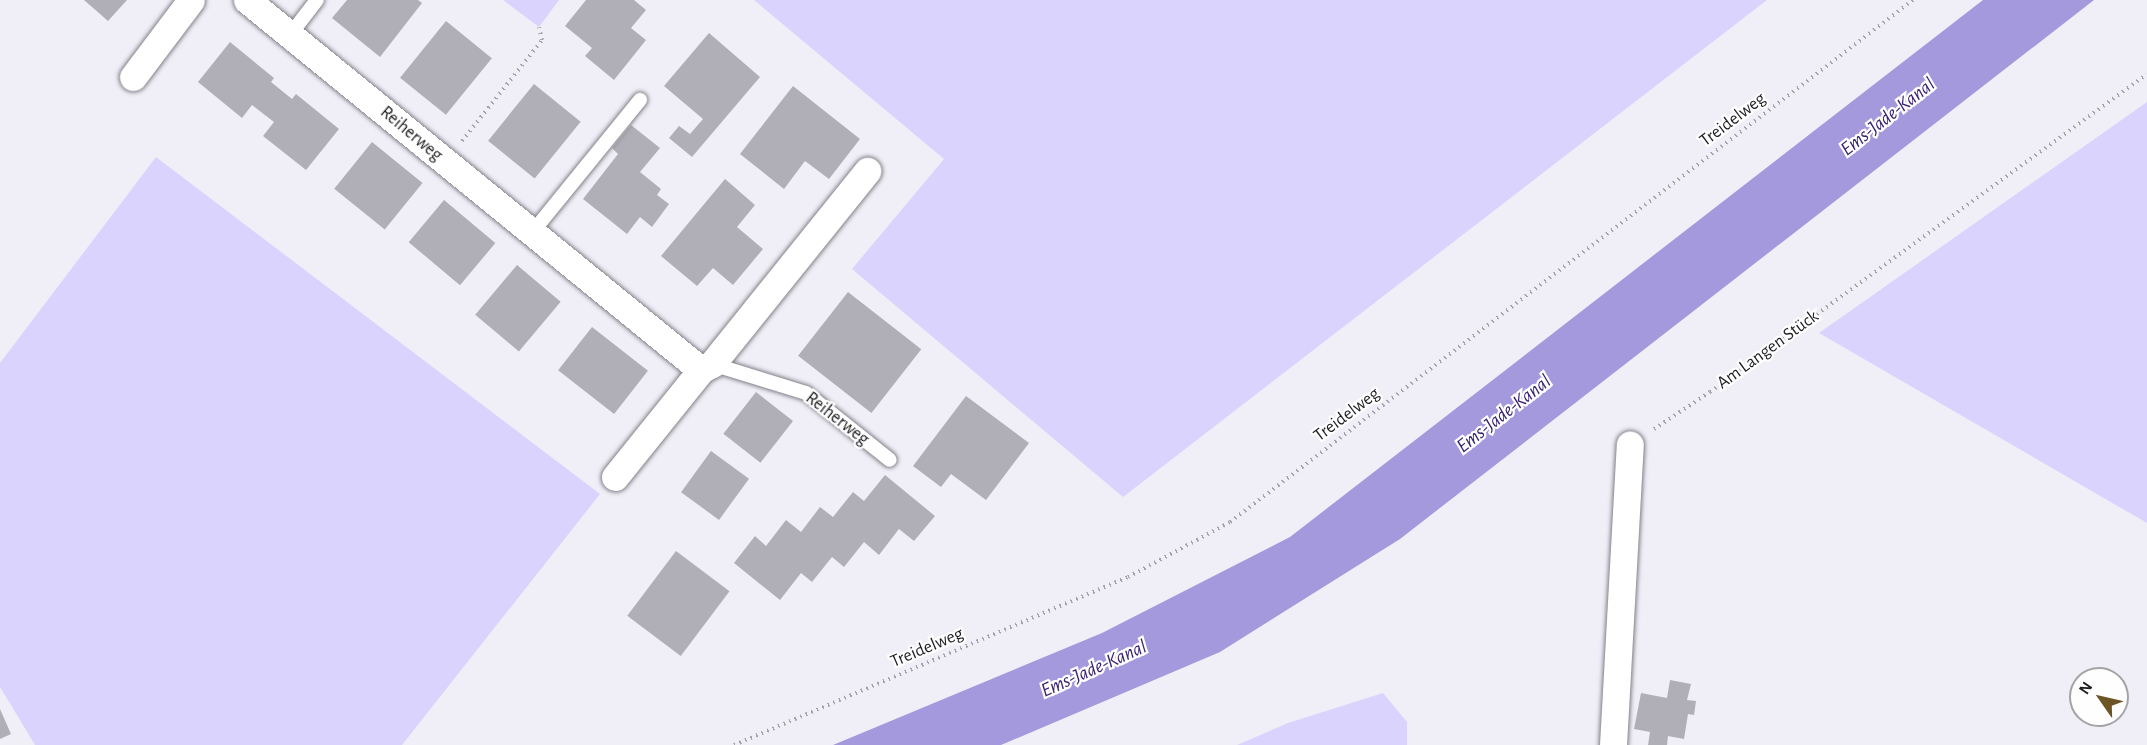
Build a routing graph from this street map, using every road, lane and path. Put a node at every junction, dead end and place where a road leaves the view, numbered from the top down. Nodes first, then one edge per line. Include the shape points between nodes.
1 (191, 0) edge
2 (247, 0) edge
3 (317, 0) edge
4 (1913, 0) edge
5 (539, 27) dead end
6 (290, 34) junction
7 (2147, 74) edge
8 (133, 77) dead end
9 (640, 100) dead end
10 (445, 163) junction
11 (867, 171) dead end
12 (531, 234) junction
13 (706, 367) junction
14 (1630, 444) joint
15 (890, 460) dead end
16 (615, 477) dead end
17 (734, 745) edge
18 (1613, 745) edge

1 - 8 street
2 - 6 street, Reiherweg
3 - 6 lane
4 - 17 path, Treidelweg via 1230,522 1128,577
5 - 10 path via 542,39
6 - 10 street, Reiherweg
7 - 14 path, Am Langen Stück via 1710,392
9 - 12 lane
10 - 12 street, Reiherweg
11 - 13 street
12 - 13 street, Reiherweg
13 - 15 lane, Reiherweg via 806,393
13 - 16 street
14 - 18 street

